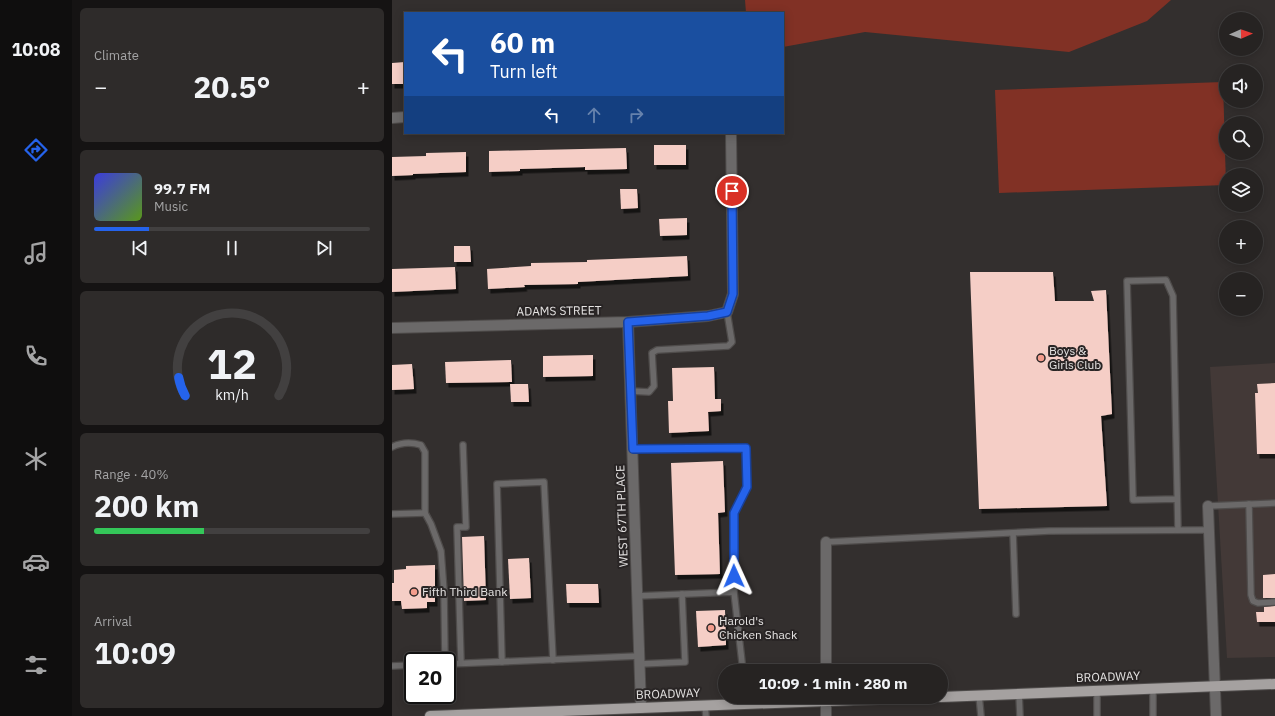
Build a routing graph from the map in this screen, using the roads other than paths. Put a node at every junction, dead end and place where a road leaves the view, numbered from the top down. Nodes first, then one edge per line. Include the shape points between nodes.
1 (404, 117) edge
2 (392, 118) edge
3 (731, 134) edge
4 (727, 312) junction
5 (628, 322) junction
6 (392, 328) edge
7 (630, 391) junction
8 (463, 445) dead end
9 (392, 447) edge
10 (633, 449) junction
11 (1177, 499) junction
12 (1275, 503) edge
13 (1249, 504) junction
14 (1208, 506) joint
15 (425, 513) junction
16 (392, 514) edge
17 (1178, 530) junction
18 (1208, 530) junction
19 (1013, 533) junction
20 (826, 542) joint
21 (734, 592) junction
22 (682, 594) junction
23 (637, 596) junction
24 (1275, 602) edge
25 (1016, 614) dead end
26 (445, 652) edge
27 (553, 660) junction
28 (639, 660) junction
29 (502, 662) junction
30 (456, 663) edge
31 (461, 663) junction
32 (742, 664) edge
33 (826, 664) edge
34 (404, 665) edge
35 (392, 666) edge
36 (1275, 684) edge
37 (1214, 686) junction
38 (1153, 689) junction
39 (1097, 691) junction
40 (1019, 694) junction
41 (979, 695) junction
42 (948, 697) edge
43 (731, 704) edge
44 (826, 704) edge
45 (635, 711) edge
46 (705, 711) edge
47 (500, 715) edge
48 (430, 716) edge
49 (826, 716) edge
50 (981, 716) edge
51 (1020, 716) edge
52 (1097, 716) edge
53 (1153, 716) edge
54 (1216, 716) edge

1 - 2 street
3 - 4 street via 733,294
4 - 5 street, ADAMS STREET via 708,316
4 - 7 lane via 732,342 728,346 657,350 652,353 654,386 649,392
5 - 6 street, ADAMS STREET
5 - 7 street, WEST 67TH PLACE
7 - 10 street, WEST 67TH PLACE
8 - 31 lane via 466,527 457,527
9 - 15 lane via 413,442 421,445 425,452
10 - 21 lane via 746,448 747,487 734,513
10 - 23 street, WEST 67TH PLACE
11 - 11 lane via 1173,296 1166,280 1127,281 1133,500
11 - 17 lane
12 - 13 lane
13 - 14 lane
13 - 24 lane via 1250,595 1253,601 1258,603
14 - 18 street
15 - 16 lane
15 - 26 lane via 441,551
17 - 18 lane
17 - 19 lane
18 - 37 street
19 - 20 lane
19 - 25 lane
20 - 33 street
21 - 22 lane
21 - 32 lane
22 - 23 lane
22 - 28 lane via 685,662
23 - 28 street, WEST 67TH PLACE
27 - 28 lane
27 - 29 lane
27 - 29 lane via 544,482 497,484
28 - 45 street, WEST 67TH PLACE
29 - 31 lane
30 - 31 lane
34 - 35 lane
36 - 37 main road, BROADWAY
37 - 38 main road, BROADWAY
37 - 54 street
38 - 39 main road, BROADWAY
38 - 53 lane
39 - 40 main road, BROADWAY
39 - 52 lane
40 - 41 main road, BROADWAY
40 - 51 lane
41 - 42 main road, BROADWAY
41 - 50 lane
43 - 46 main road, BROADWAY
44 - 49 street
45 - 46 main road, BROADWAY
45 - 47 main road, BROADWAY
47 - 48 main road, BROADWAY

